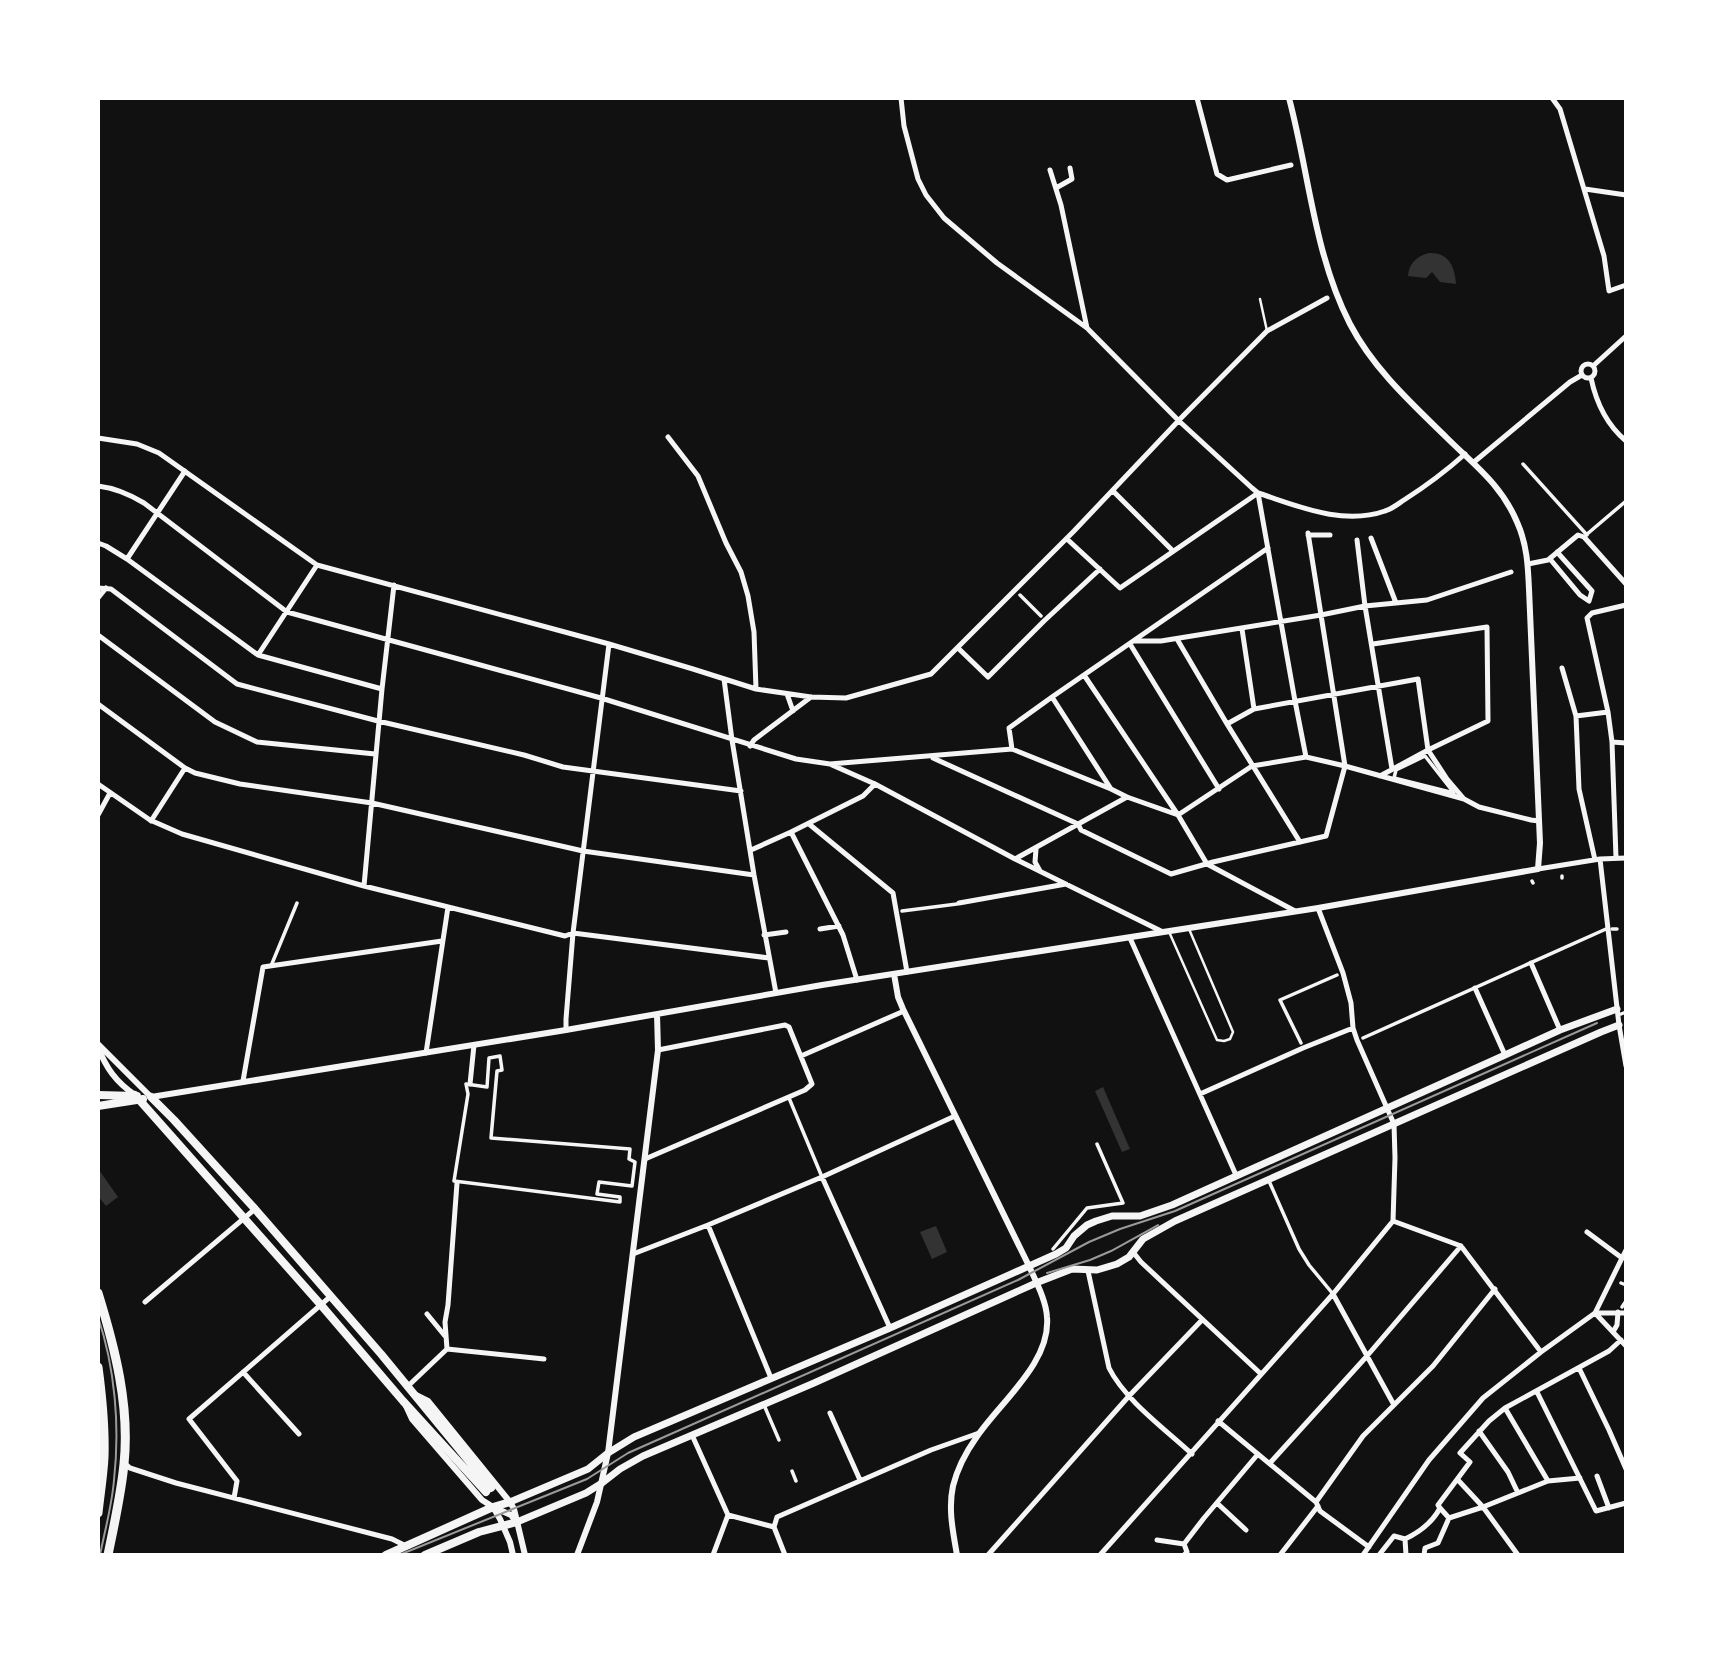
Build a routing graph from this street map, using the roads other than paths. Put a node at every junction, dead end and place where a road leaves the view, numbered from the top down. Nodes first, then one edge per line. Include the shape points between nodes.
1 (901, 98) edge
2 (1197, 98) edge
3 (1289, 98) edge
4 (1552, 98) edge
5 (1291, 164) dead end
6 (1070, 168) dead end
7 (1050, 170) dead end
8 (1056, 188) junction
9 (1585, 189) junction
10 (1626, 195) edge
11 (1626, 285) edge
12 (1327, 298) dead end
13 (1260, 299) dead end
14 (1087, 328) junction
15 (1267, 331) junction
16 (1626, 336) edge
17 (1593, 366) junction
18 (1582, 375) junction
19 (1591, 378) junction
20 (1179, 421) junction
21 (668, 437) dead end
22 (98, 438) edge
23 (1626, 441) edge
24 (1465, 454) junction
25 (1474, 462) junction
26 (1523, 464) dead end
27 (185, 471) junction
28 (98, 486) edge
29 (1113, 491) junction
30 (1258, 493) junction
31 (1626, 501) edge
32 (159, 513) junction
33 (1329, 535) dead end
34 (1585, 536) junction
35 (1371, 538) dead end
36 (1067, 539) junction
37 (1357, 540) dead end
38 (98, 543) edge
39 (1268, 548) junction
40 (1173, 551) junction
41 (1557, 552) junction
42 (127, 559) junction
43 (1550, 559) junction
44 (1528, 564) junction
45 (317, 565) junction
46 (1100, 569) junction
47 (1511, 572) dead end
48 (1626, 584) edge
49 (394, 585) junction
50 (98, 588) edge
51 (106, 588) junction
52 (1020, 595) dead end
53 (98, 598) edge
54 (1396, 603) junction
55 (1365, 606) junction
56 (1626, 606) edge
57 (287, 612) junction
58 (1041, 615) dead end
59 (1321, 615) junction
60 (1281, 621) junction
61 (1242, 629) junction
62 (98, 635) edge
63 (1177, 639) junction
64 (388, 641) junction
65 (1132, 643) junction
66 (609, 644) junction
67 (1373, 645) junction
68 (958, 648) junction
69 (258, 655) junction
70 (1562, 668) dead end
71 (1084, 675) junction
72 (724, 679) junction
73 (1379, 685) junction
74 (382, 689) junction
75 (756, 689) junction
76 (787, 694) junction
77 (1335, 694) junction
78 (811, 697) junction
79 (1052, 697) junction
80 (601, 698) junction
81 (1295, 701) junction
82 (98, 704) edge
83 (1254, 709) junction
84 (793, 711) junction
85 (1608, 712) junction
86 (1576, 716) junction
87 (379, 721) junction
88 (1227, 724) junction
89 (732, 740) junction
90 (1612, 742) junction
91 (1626, 743) edge
92 (750, 746) junction
93 (1012, 749) junction
94 (1428, 750) junction
95 (375, 754) junction
96 (930, 757) junction
97 (1306, 757) junction
98 (830, 764) junction
99 (1252, 766) junction
100 (1345, 766) junction
101 (184, 768) junction
102 (1392, 769) junction
103 (593, 771) junction
104 (1380, 776) junction
105 (1394, 778) joint
106 (875, 784) junction
107 (98, 785) edge
108 (1111, 789) junction
109 (1219, 789) junction
110 (741, 792) junction
111 (110, 793) junction
112 (1126, 797) junction
113 (1464, 799) junction
114 (372, 803) junction
115 (98, 815) edge
116 (1178, 816) junction
117 (151, 821) junction
118 (1539, 821) junction
119 (809, 824) junction
120 (1078, 824) junction
121 (791, 832) junction
122 (1300, 842) junction
123 (1036, 849) junction
124 (751, 850) junction
125 (583, 851) junction
126 (1616, 858) junction
127 (1626, 858) edge
128 (1015, 859) junction
129 (1597, 859) junction
130 (1207, 864) junction
131 (1538, 869) junction
132 (1040, 872) junction
133 (754, 875) junction
134 (1067, 884) junction
135 (364, 886) junction
136 (297, 903) dead end
137 (958, 904) joint
138 (448, 907) junction
139 (1318, 908) junction
140 (902, 911) dead end
141 (1295, 911) junction
142 (839, 926) junction
143 (1188, 928) junction
144 (820, 929) dead end
145 (1606, 929) dead end
146 (1166, 931) junction
147 (786, 932) dead end
148 (573, 933) junction
149 (764, 934) junction
150 (1130, 938) junction
151 (442, 941) junction
152 (1547, 947) dead end
153 (1548, 955) junction
154 (769, 958) junction
155 (1531, 963) junction
156 (271, 966) junction
157 (906, 972) junction
158 (894, 974) junction
159 (1337, 975) dead end
160 (857, 980) junction
161 (1475, 988) junction
162 (776, 993) junction
163 (904, 1011) junction
164 (1619, 1012) junction
165 (1626, 1012) edge
166 (657, 1014) junction
167 (1619, 1025) junction
168 (1353, 1028) junction
169 (566, 1030) junction
170 (1560, 1030) junction
171 (1363, 1038) dead end
172 (1301, 1043) dead end
173 (98, 1045) edge
174 (474, 1045) junction
175 (657, 1050) junction
176 (426, 1053) junction
177 (1505, 1055) junction
178 (801, 1056) junction
179 (1626, 1066) edge
180 (243, 1081) junction
181 (470, 1084) junction
182 (1200, 1094) junction
183 (98, 1095) edge
184 (151, 1097) junction
185 (789, 1097) junction
186 (137, 1098) junction
187 (98, 1106) edge
188 (1387, 1109) junction
189 (955, 1116) junction
190 (1394, 1124) junction
191 (1097, 1144) dead end
192 (645, 1159) junction
193 (1236, 1175) junction
194 (822, 1177) junction
195 (1268, 1180) junction
196 (457, 1184) dead end
197 (255, 1209) junction
198 (244, 1218) junction
199 (1393, 1221) junction
200 (708, 1225) junction
201 (1587, 1232) dead end
202 (1461, 1246) junction
203 (1053, 1249) dead end
204 (1626, 1250) edge
205 (1133, 1252) junction
206 (633, 1254) junction
207 (1622, 1258) junction
208 (1029, 1266) junction
209 (1088, 1271) junction
210 (1036, 1283) junction
211 (1495, 1289) junction
212 (98, 1293) edge
213 (1333, 1294) junction
214 (331, 1296) junction
215 (1626, 1301) edge
216 (145, 1302) dead end
217 (321, 1305) junction
218 (1622, 1311) edge
219 (1595, 1313) junction
220 (427, 1314) dead end
221 (1202, 1320) junction
222 (890, 1328) junction
223 (1613, 1332) junction
224 (445, 1336) junction
225 (1621, 1340) junction
226 (1626, 1346) edge
227 (447, 1349) junction
228 (1541, 1352) junction
229 (1367, 1356) junction
230 (544, 1359) dead end
231 (98, 1367) edge
232 (1579, 1368) junction
233 (243, 1372) junction
234 (1261, 1374) junction
235 (771, 1378) junction
236 (409, 1390) junction
237 (1537, 1392) junction
238 (1129, 1396) junction
239 (403, 1401) junction
240 (764, 1405) junction
241 (1394, 1405) junction
242 (1506, 1408) junction
243 (830, 1413) dead end
244 (1218, 1421) junction
245 (1479, 1431) junction
246 (979, 1433) junction
247 (299, 1434) dead end
248 (692, 1436) junction
249 (779, 1440) dead end
250 (608, 1453) junction
251 (1192, 1454) junction
252 (1258, 1454) junction
253 (101, 1458) edge
254 (124, 1463) junction
255 (1270, 1463) junction
256 (1626, 1469) edge
257 (792, 1471) dead end
258 (1597, 1476) dead end
259 (1580, 1478) junction
260 (860, 1480) junction
261 (1458, 1480) junction
262 (796, 1481) dead end
263 (1548, 1481) junction
264 (602, 1483) junction
265 (1518, 1493) junction
266 (234, 1498) junction
267 (510, 1502) junction
268 (1217, 1503) junction
269 (1626, 1503) edge
270 (1317, 1504) junction
271 (493, 1507) junction
272 (1483, 1507) junction
273 (1440, 1508) junction
274 (1609, 1508) junction
275 (98, 1513) edge
276 (728, 1515) junction
277 (1448, 1518) junction
278 (517, 1522) junction
279 (504, 1526) junction
280 (774, 1527) junction
281 (1246, 1530) dead end
282 (1405, 1539) junction
283 (1157, 1540) dead end
284 (1184, 1544) junction
285 (406, 1546) junction
286 (1368, 1547) junction
287 (108, 1555) edge
288 (386, 1555) edge
289 (425, 1555) edge
290 (513, 1555) edge
291 (525, 1555) edge
292 (577, 1555) edge
293 (713, 1555) edge
294 (785, 1555) edge
295 (957, 1555) edge
296 (988, 1555) edge
297 (1100, 1555) edge
298 (1184, 1555) edge
299 (1280, 1555) edge
300 (1363, 1555) edge
301 (1379, 1555) edge
302 (1406, 1555) edge
303 (1424, 1555) edge
304 (1518, 1555) edge

1 - 14 street via 918,178 944,218
2 - 5 street via 1217,174 1227,180
3 - 24 street via 1317,229 1350,324 1385,375
4 - 9 street
6 - 8 street via 1072,180
7 - 8 street
8 - 14 street
9 - 10 street
9 - 11 street via 1609,291
12 - 15 street
13 - 15 lane
14 - 20 street
15 - 20 street
16 - 17 street
17 - 18 street via 1584,365
17 - 19 street
18 - 19 street
18 - 25 street
19 - 23 street via 1604,416
20 - 29 street
20 - 30 street
21 - 75 street via 698,476 741,572 754,632
22 - 27 street via 137,444
24 - 25 street
24 - 30 street via 1386,511 1362,516 1320,513
25 - 44 street via 1509,506
26 - 34 street
27 - 32 street
27 - 45 street
28 - 32 street via 131,495
29 - 36 street
29 - 40 street
30 - 39 street
30 - 40 street
31 - 34 street
32 - 42 street
32 - 57 street
33 - 59 street via 1308,534
34 - 41 street via 1578,535
34 - 48 street
35 - 54 street
36 - 46 street
36 - 68 street
37 - 55 street
38 - 42 street
39 - 60 street
39 - 65 street
40 - 46 street via 1120,588
41 - 43 street
41 - 43 street via 1592,591 1589,601
42 - 69 street
43 - 44 street
44 - 118 street
45 - 49 street
45 - 57 street
46 - 68 street via 988,677
47 - 54 street via 1427,600
49 - 64 street
49 - 66 street
50 - 51 street
51 - 53 street
51 - 87 street via 237,684
52 - 58 street
54 - 55 street
55 - 59 street
55 - 67 street
56 - 85 street via 1587,618
57 - 64 street
57 - 69 street
59 - 60 street
59 - 77 street
60 - 61 street
60 - 81 street
61 - 63 street
61 - 83 street
62 - 95 street via 215,722 257,742
63 - 65 street
63 - 88 street
64 - 74 street
64 - 80 street
65 - 71 street
65 - 109 street
66 - 72 street
66 - 80 street
67 - 73 street
67 - 94 street via 1487,627 1488,721
68 - 78 street via 931,674 846,698
69 - 74 street
70 - 86 street
71 - 79 street
71 - 116 street
72 - 75 street
72 - 89 street
73 - 77 street
73 - 94 street via 1418,679
73 - 102 street
74 - 87 street
75 - 76 street
76 - 78 street
76 - 84 street
77 - 81 street
77 - 100 street
78 - 84 street
79 - 93 street via 1009,728
79 - 108 street
80 - 89 street
80 - 103 street
81 - 83 street
81 - 97 street
82 - 101 street
83 - 88 street
84 - 92 street
85 - 86 street
85 - 90 street
86 - 129 street via 1579,789
87 - 95 street
87 - 103 street
88 - 99 street
89 - 92 street
89 - 110 street
90 - 91 street
90 - 126 street
92 - 98 street
93 - 96 street
93 - 108 street
94 - 102 street
94 - 113 street
95 - 114 street
96 - 98 street
96 - 120 street
97 - 99 street
97 - 100 street
98 - 106 street
99 - 109 street
99 - 122 street
100 - 104 street
100 - 122 street via 1326,836
101 - 114 street via 240,784
101 - 117 street
102 - 104 street
103 - 110 street
103 - 125 street
104 - 113 street
105 - 105 street via 1396,770 1424,756 1454,793
106 - 119 street via 863,796
106 - 128 street
107 - 111 street
108 - 112 street
109 - 116 street
110 - 124 street
111 - 115 street
111 - 117 street
112 - 116 street
112 - 120 street
113 - 118 street
114 - 125 street
114 - 135 street
116 - 130 street
117 - 135 street
118 - 131 street
119 - 121 street
119 - 157 street via 893,893
120 - 123 street
120 - 130 street via 1171,874
121 - 124 street
121 - 142 street
122 - 130 street
123 - 128 street
123 - 132 street
124 - 133 street
125 - 133 street
125 - 148 street
126 - 127 street
126 - 129 street
128 - 132 street
129 - 131 street
129 - 164 street
130 - 141 street
131 - 139 street
132 - 134 street
133 - 149 street
134 - 137 street
134 - 146 street
135 - 138 street
136 - 156 street
137 - 140 street
138 - 148 street via 565,936
138 - 151 street
139 - 141 street
139 - 168 street via 1343,973
141 - 143 street
142 - 144 street
142 - 160 street
143 - 146 street
143 - 146 lane via 1233,1032 1230,1039 1217,1040
145 - 153 street
146 - 150 street
147 - 149 street
148 - 154 street
148 - 169 street
149 - 154 street
150 - 157 street
150 - 182 street
151 - 156 street
151 - 176 street
152 - 153 street
153 - 155 street
154 - 162 street
155 - 161 street
155 - 170 street
156 - 180 street via 263,967
157 - 158 street
158 - 160 street
158 - 163 street
159 - 172 street via 1280,1000
160 - 162 street
161 - 171 street
161 - 177 street
162 - 166 street
163 - 178 street
163 - 189 street
164 - 165 street
164 - 167 street
164 - 170 main road
166 - 169 street
166 - 175 street
167 - 179 street
167 - 190 main road
168 - 182 street
168 - 188 street
169 - 174 street
170 - 177 main road
173 - 184 street
173 - 186 street via 106,1067
174 - 176 street
174 - 181 street
175 - 178 street via 781,1025 789,1027
175 - 192 street
176 - 180 street
177 - 188 main road
178 - 185 street via 812,1084
180 - 184 street
181 - 181 street via 487,1087 489,1058 500,1056 502,1070 497,1071 491,1138 630,1149 629,1159 635,1163 632,1186 599,1182 597,1194 620,1197 620,1202 454,1181 466,1084
182 - 193 street
183 - 186 main road
184 - 186 main road
184 - 197 main road
185 - 192 street
185 - 194 street
186 - 187 main road
186 - 198 main road
188 - 190 street
188 - 193 main road
189 - 194 street
189 - 208 street
190 - 195 main road
190 - 199 street
191 - 203 street via 1123,1203 1087,1208
192 - 206 street
193 - 208 main road via 1152,1212 1096,1221 1074,1236 1066,1248
194 - 200 street
194 - 222 street
195 - 205 main road via 1175,1221 1143,1239
195 - 213 street via 1299,1249
196 - 224 street
197 - 198 street
197 - 214 main road
198 - 216 street
198 - 217 main road
199 - 202 street
199 - 213 street
200 - 206 street
200 - 235 street
201 - 207 street
202 - 211 street
202 - 229 street
204 - 207 street
205 - 209 main road via 1117,1264
205 - 221 street
206 - 250 street
207 - 219 street
208 - 210 street
208 - 222 main road
209 - 210 main road via 1072,1269
209 - 238 street via 1109,1368
210 - 240 main road
210 - 246 street via 1047,1316 1038,1360
211 - 228 street
211 - 241 street via 1433,1366
212 - 254 highway via 121,1381
213 - 229 street
213 - 234 street
214 - 217 street
214 - 236 main road
215 - 218 street
217 - 233 street
217 - 239 main road
218 - 219 street
218 - 223 street
219 - 223 street
219 - 228 street
220 - 224 street
221 - 234 street
221 - 238 street
222 - 235 main road
223 - 225 street
224 - 227 street
225 - 226 street
225 - 232 street
227 - 230 street
227 - 236 street
228 - 286 street via 1483,1398 1439,1446
229 - 241 street
229 - 255 street
231 - 253 highway
232 - 237 street
232 - 256 street
233 - 247 street
233 - 266 street via 189,1419 237,1481
234 - 244 street
235 - 250 main road via 634,1437
236 - 239 main road via 488,1490
236 - 267 street via 428,1401
237 - 242 street
237 - 259 street
238 - 251 street
238 - 296 street
239 - 271 street via 412,1419 481,1500
240 - 248 main road
240 - 249 street
241 - 270 street via 1363,1436
242 - 245 street
242 - 263 street
243 - 260 street
244 - 251 street
244 - 252 street
245 - 261 street via 1460,1453 1470,1462
245 - 265 street
246 - 260 street
246 - 295 street via 954,1485 951,1503
248 - 264 main road via 643,1456
248 - 276 street
250 - 264 street
250 - 267 main road via 588,1469
251 - 297 street
252 - 255 street
252 - 268 street
253 - 275 highway
254 - 266 street via 148,1475
254 - 287 highway
255 - 270 street
257 - 262 street
258 - 274 street
259 - 263 street
259 - 274 street via 1596,1511
260 - 280 street via 777,1517
261 - 272 street
261 - 273 street
263 - 265 street
264 - 278 main road
264 - 292 street
265 - 272 street
266 - 285 street
267 - 271 main road
267 - 278 street
268 - 281 street
268 - 284 street
269 - 274 street
270 - 286 street
270 - 299 street
271 - 278 street
271 - 279 street
271 - 285 main road
272 - 277 street
272 - 304 street
273 - 277 street
273 - 282 street via 1420,1531
276 - 280 street
276 - 293 street
277 - 303 street via 1438,1544 1425,1548
278 - 279 main road
278 - 291 street
279 - 289 main road
279 - 290 street
280 - 294 street
282 - 301 street via 1394,1536
282 - 302 street
283 - 284 street
284 - 298 street
285 - 288 main road
286 - 300 street

